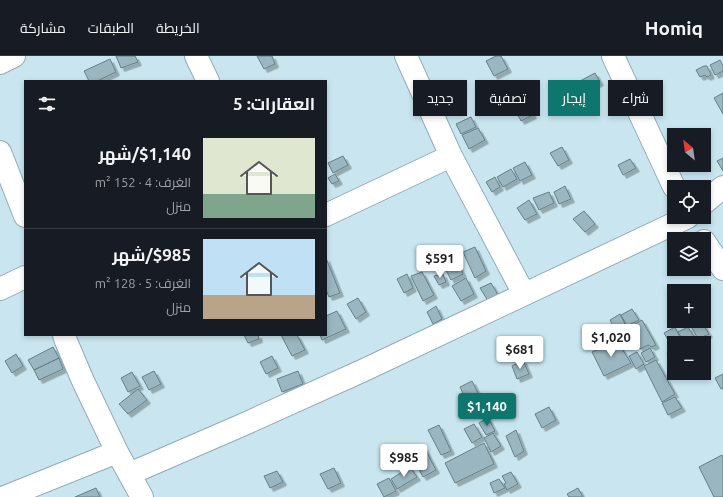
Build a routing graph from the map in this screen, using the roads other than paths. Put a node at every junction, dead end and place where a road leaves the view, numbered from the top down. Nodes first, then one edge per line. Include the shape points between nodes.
1 (14, 56) edge
2 (196, 56) edge
3 (406, 56) edge
4 (614, 56) edge
5 (0, 63) edge
6 (208, 80) edge
7 (0, 152) edge
8 (451, 156) junction
9 (671, 180) edge
10 (723, 186) edge
11 (711, 197) edge
12 (24, 213) edge
13 (327, 215) edge
14 (673, 224) edge
15 (711, 252) edge
16 (723, 269) edge
17 (24, 277) edge
18 (0, 289) edge
19 (524, 294) junction
20 (70, 337) edge
21 (116, 452) junction
22 (129, 474) junction
23 (5, 497) edge
24 (142, 497) edge

1 - 5 street
2 - 6 street
3 - 8 street
4 - 9 street
7 - 12 street
8 - 13 street
8 - 19 street
10 - 11 street
14 - 19 street
15 - 16 street
17 - 18 street
19 - 22 street via 247,423
20 - 21 street via 83,381
21 - 22 street
21 - 23 street
22 - 24 street

